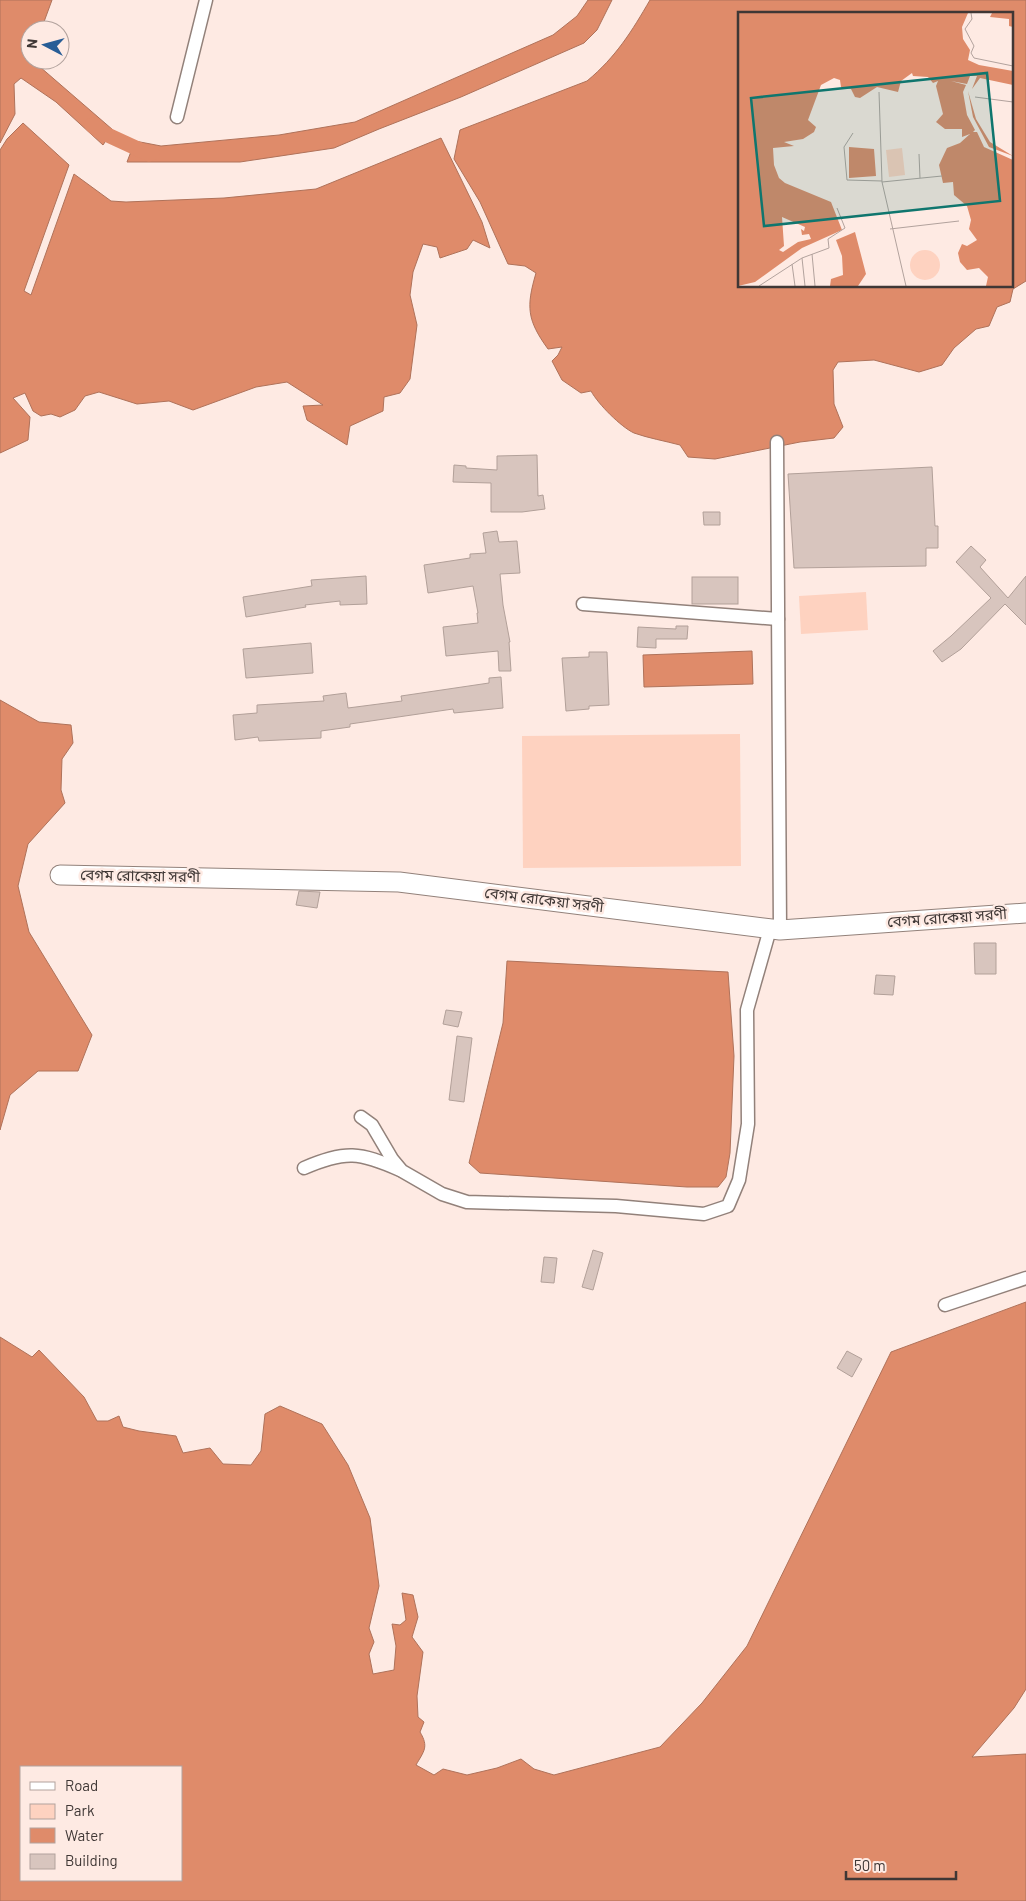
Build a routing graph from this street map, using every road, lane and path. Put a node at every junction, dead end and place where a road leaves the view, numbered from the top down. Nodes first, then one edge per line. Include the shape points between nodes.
1 (206, 0) edge
2 (177, 117) dead end
3 (777, 442) dead end
4 (583, 604) dead end
5 (778, 619) junction
6 (60, 875) dead end
7 (1026, 913) edge
8 (775, 929) junction
9 (361, 1117) dead end
10 (304, 1168) dead end
11 (402, 1171) junction
12 (1026, 1278) edge
13 (945, 1305) dead end

1 - 2 street
3 - 5 street
4 - 5 street
5 - 8 street
6 - 8 street, বেগম রোকেয়া সরণী via 399,882
7 - 8 street, বেগম রোকেয়া সরণী
8 - 11 street via 747,1010 748,1124 738,1180 728,1206 704,1214 616,1206 467,1202 442,1194
9 - 11 street via 372,1125
10 - 11 street via 348,1154
12 - 13 street

